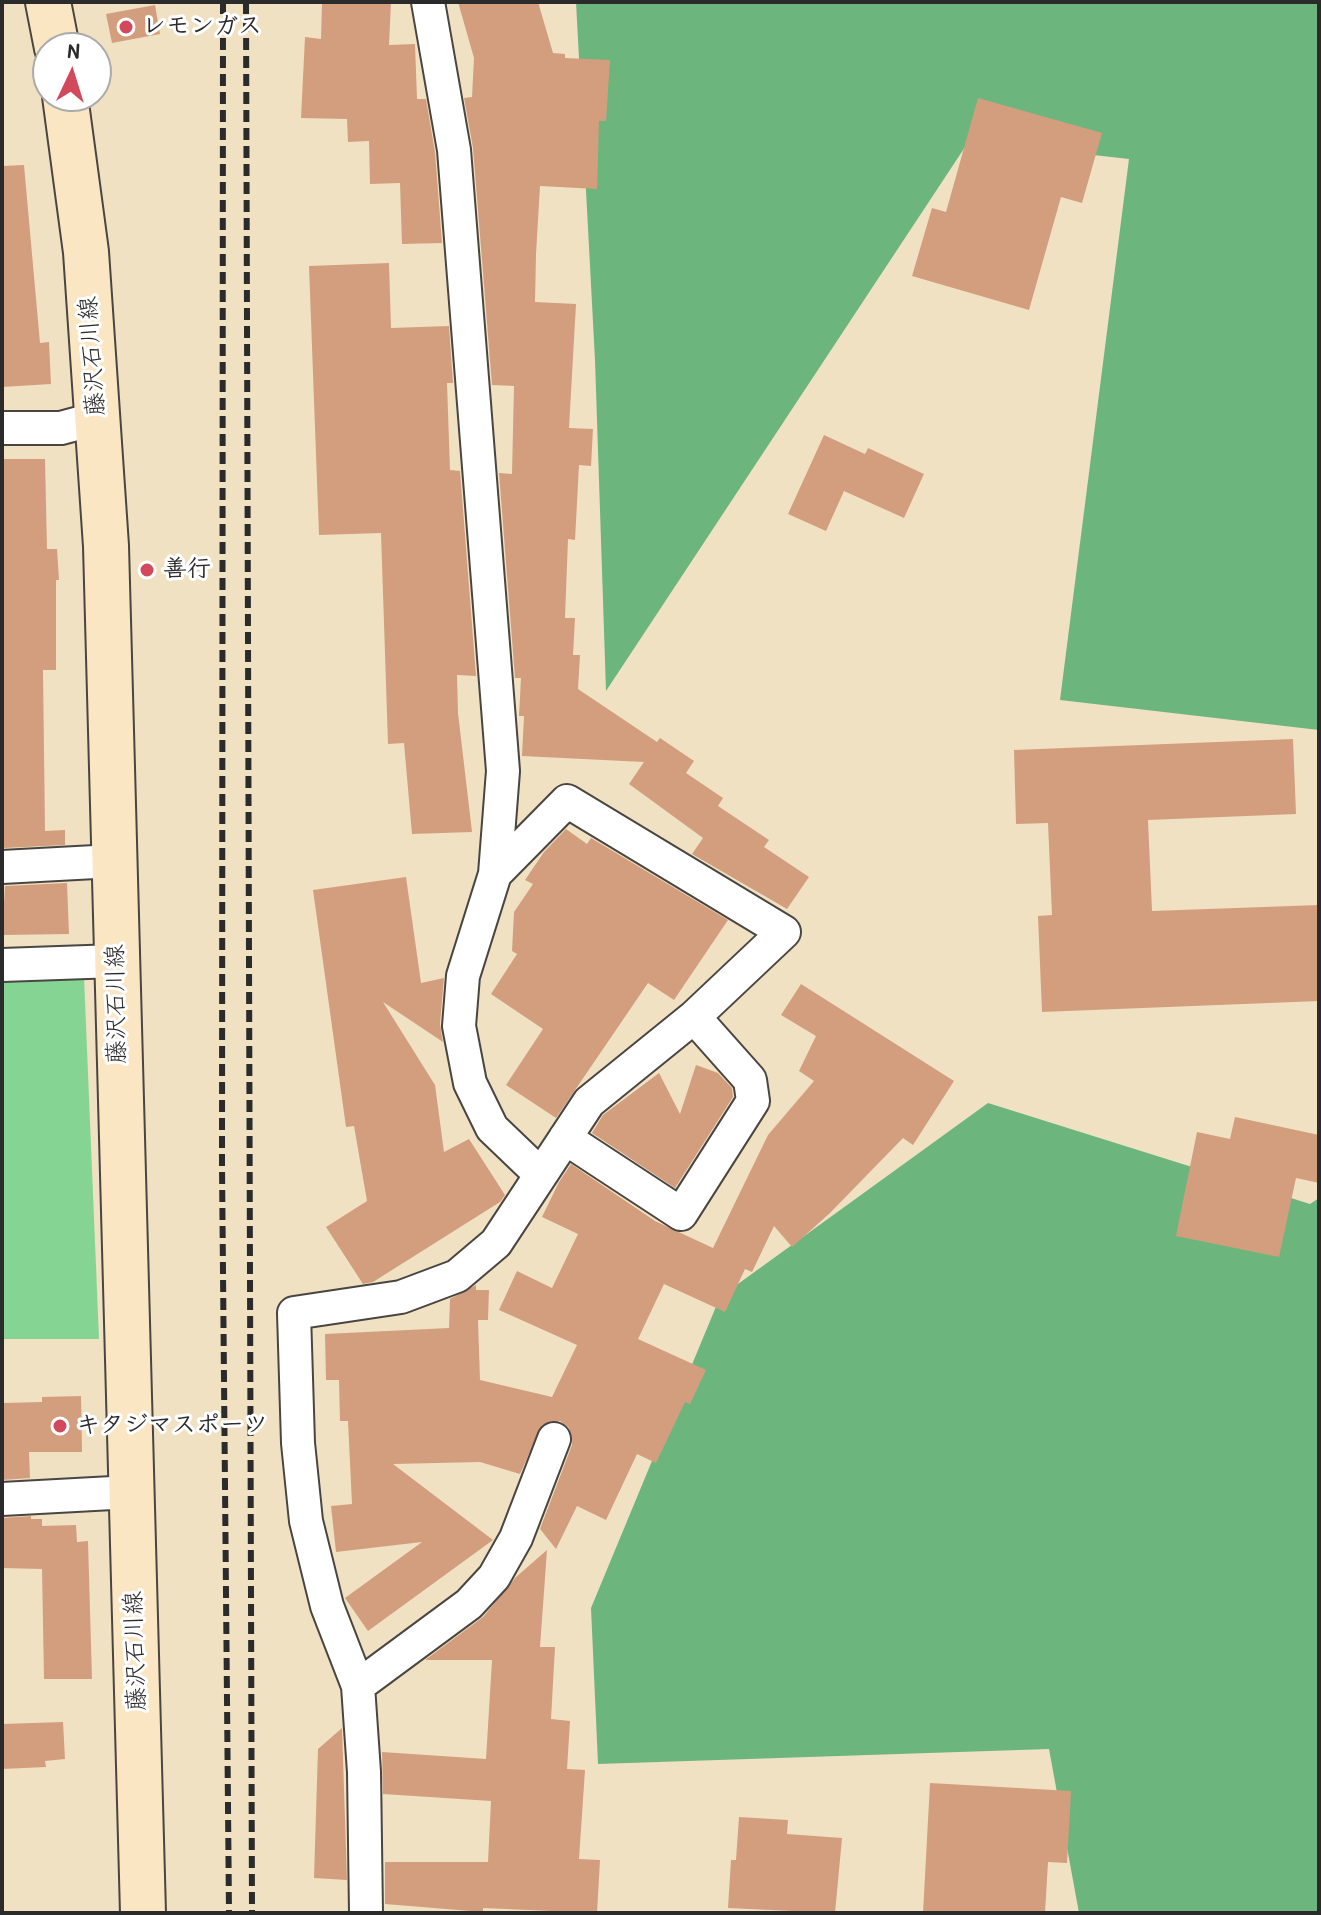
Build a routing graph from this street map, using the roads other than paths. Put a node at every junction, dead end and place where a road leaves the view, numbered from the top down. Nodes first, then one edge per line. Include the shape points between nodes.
1 (48, 2) edge
2 (428, 2) edge
3 (54, 32) edge
4 (67, 112) edge
5 (98, 418) junction
6 (2, 428) edge
7 (114, 861) junction
8 (2, 867) edge
9 (495, 874) junction
10 (116, 961) junction
11 (2, 965) edge
12 (694, 1017) junction
13 (565, 1138) junction
14 (540, 1174) junction
15 (554, 1439) dead end
16 (131, 1492) junction
17 (2, 1499) edge
18 (358, 1686) junction
19 (143, 1913) edge
20 (366, 1913) edge

1 - 3 street
2 - 9 street via 454,150 484,505 503,771
4 - 5 street, 藤沢石川線 via 86,252
5 - 6 street via 61,428
5 - 7 street, 藤沢石川線
7 - 8 street
7 - 10 street, 藤沢石川線
9 - 12 street via 567,801 784,932
9 - 14 street via 463,976 459,1026 470,1083 492,1128
10 - 11 street
10 - 16 street, 藤沢石川線
12 - 13 street via 609,1082
12 - 13 street via 750,1080 753,1101 681,1214
13 - 14 street
14 - 18 street via 496,1243 457,1276 401,1297 294,1313 306,1521 327,1606
15 - 18 street via 516,1538 494,1577 469,1604
16 - 17 street
16 - 19 street, 藤沢石川線
18 - 20 street

